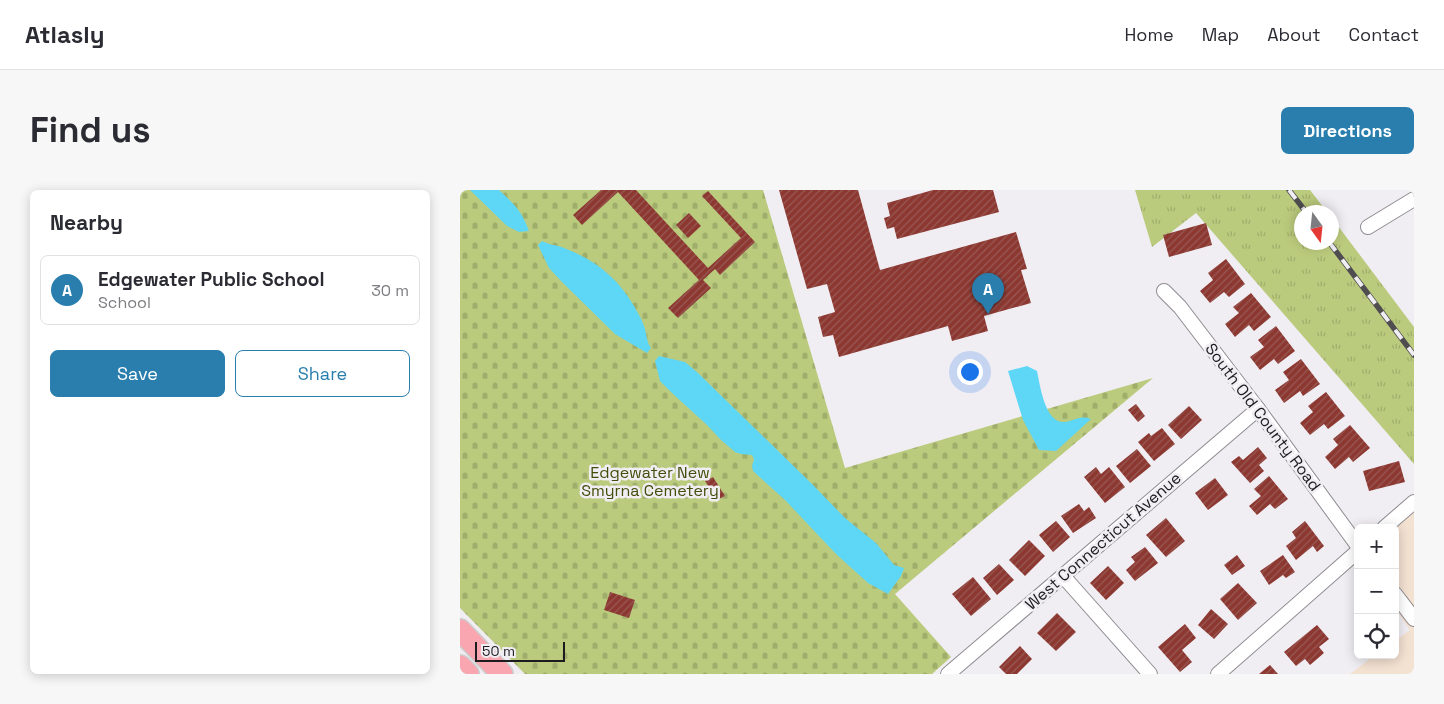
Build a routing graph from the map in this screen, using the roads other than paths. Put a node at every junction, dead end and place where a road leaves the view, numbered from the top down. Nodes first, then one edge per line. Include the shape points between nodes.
1 (1414, 199) edge
2 (1368, 226) dead end
3 (1164, 291) dead end
4 (1258, 409) junction
5 (1414, 502) edge
6 (1389, 524) edge
7 (1354, 541) edge
8 (1354, 555) edge
9 (1063, 576) junction
10 (1399, 599) edge
11 (1414, 619) edge
12 (460, 630) edge
13 (460, 648) edge
14 (460, 666) edge
15 (468, 674) edge
16 (485, 674) edge
17 (502, 674) edge
18 (948, 674) edge
19 (1150, 674) edge
20 (1218, 674) edge

1 - 2 street
3 - 4 street, South Old County Road via 1180,307
4 - 7 street, South Old County Road
4 - 9 street, West Connecticut Avenue
5 - 6 street
8 - 20 street
9 - 18 street, West Connecticut Avenue
9 - 19 street
10 - 11 street
12 - 17 main road
13 - 16 main road
14 - 15 main road

